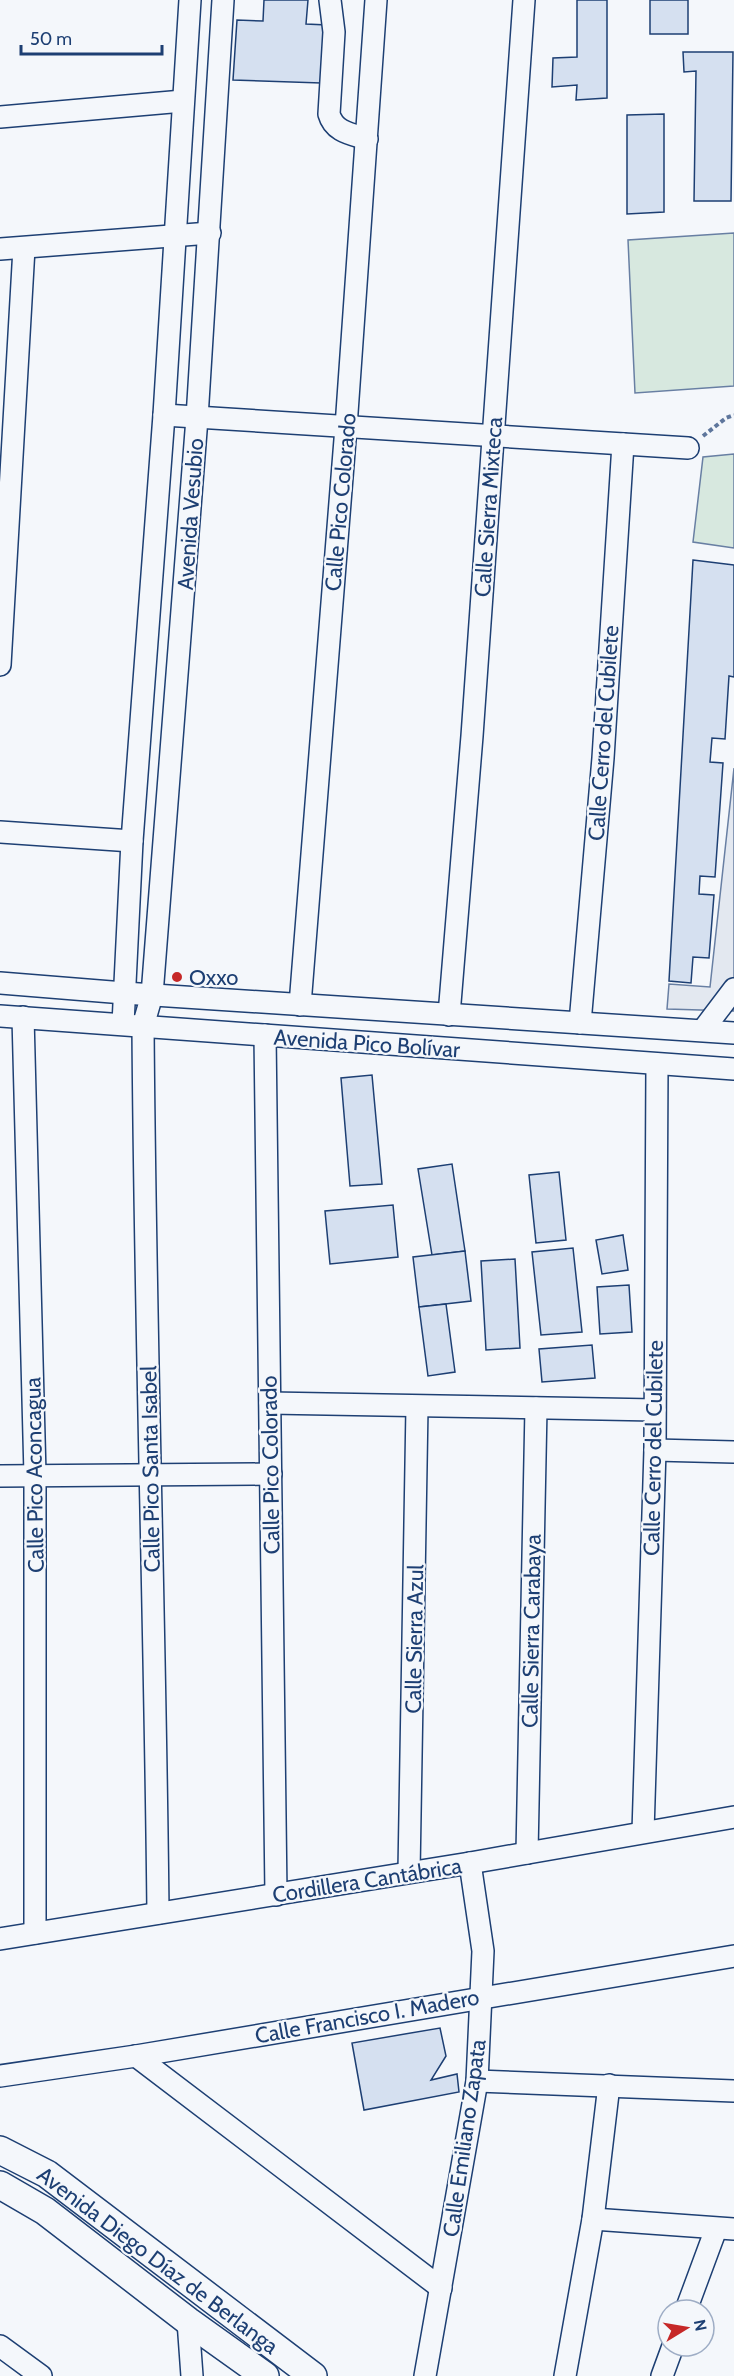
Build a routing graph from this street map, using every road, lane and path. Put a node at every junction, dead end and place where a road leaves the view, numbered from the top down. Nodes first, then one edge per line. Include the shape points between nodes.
1 (180, 0) edge
2 (190, 0) edge
3 (223, 0) edge
4 (330, 0) edge
5 (376, 0) edge
6 (524, 0) edge
7 (189, 26) junction
8 (183, 101) junction
9 (0, 117) edge
10 (367, 139) junction
11 (210, 233) junction
12 (176, 236) junction
13 (24, 248) junction
14 (0, 249) edge
15 (164, 415) junction
16 (734, 415) edge
17 (197, 418) junction
18 (346, 427) junction
19 (493, 436) junction
20 (623, 444) junction
21 (688, 448) joint
22 (0, 665) edge
23 (0, 832) edge
24 (132, 841) junction
25 (0, 983) edge
26 (734, 989) edge
27 (124, 993) junction
28 (152, 995) junction
29 (300, 1005) junction
30 (449, 1015) junction
31 (0, 1016) edge
32 (23, 1017) junction
33 (580, 1023) junction
34 (133, 1025) junction
35 (702, 1030) junction
36 (734, 1033) edge
37 (265, 1035) junction
38 (657, 1064) junction
39 (734, 1069) edge
40 (270, 1403) junction
41 (417, 1407) junction
42 (536, 1408) junction
43 (655, 1410) junction
44 (655, 1450) junction
45 (734, 1452) edge
46 (150, 1474) junction
47 (271, 1474) junction
48 (35, 1475) junction
49 (0, 1476) edge
50 (734, 1817) edge
51 (643, 1832) junction
52 (527, 1853) junction
53 (470, 1863) junction
54 (409, 1872) junction
55 (276, 1895) junction
56 (158, 1913) junction
57 (35, 1933) junction
58 (0, 1939) edge
59 (734, 1956) edge
60 (482, 1997) junction
61 (136, 2056) junction
62 (0, 2076) edge
63 (477, 2081) junction
64 (609, 2085) junction
65 (734, 2091) edge
66 (0, 2150) edge
67 (0, 2185) edge
68 (593, 2219) junction
69 (725, 2229) edge
70 (441, 2288) junction
71 (692, 2298) edge
72 (188, 2321) junction
73 (0, 2346) edge
74 (669, 2358) edge
75 (41, 2376) edge
76 (192, 2376) edge
77 (265, 2376) edge
78 (313, 2376) edge
79 (426, 2376) edge
80 (565, 2376) edge
81 (662, 2376) edge

1 - 7 street
2 - 7 street, Avenida Vesubio
3 - 11 street, Avenida Vesubio
4 - 10 street via 334,32 329,114 344,132
5 - 10 street, Calle Pico Colorado
6 - 19 street, Calle Sierra Mixteca
7 - 8 street, Avenida Vesubio
8 - 9 street
8 - 12 street, Avenida Vesubio
10 - 18 street, Calle Pico Colorado
11 - 12 street
11 - 17 street, Avenida Vesubio
12 - 13 street
12 - 15 street, Avenida Vesubio
13 - 14 street
13 - 22 street
15 - 17 street
15 - 24 street, Avenida Vesubio
16 - 21 path
17 - 18 street
17 - 28 street, Avenida Vesubio
18 - 19 street
18 - 29 street, Calle Pico Colorado
19 - 20 street
19 - 30 street, Calle Sierra Mixteca
20 - 21 street
20 - 33 street, Calle Cerro del Cubilete via 603,758
23 - 24 street
24 - 27 street, Avenida Vesubio
25 - 27 street, Avenida Pico Bolívar
26 - 35 street
27 - 28 street, Avenida Pico Bolívar
27 - 34 street, Avenida Vesubio
28 - 29 street, Avenida Pico Bolívar
28 - 34 street, Avenida Vesubio
29 - 30 street, Avenida Pico Bolívar
30 - 33 street, Avenida Pico Bolívar
31 - 32 street, Avenida Pico Bolívar
32 - 34 street, Avenida Pico Bolívar
32 - 48 street, Calle Pico Aconcagua
33 - 35 street, Avenida Pico Bolívar
34 - 37 street, Avenida Pico Bolívar
34 - 46 street, Calle Pico Santa Isabel via 145,1257
35 - 36 street, Avenida Pico Bolívar
37 - 38 street, Avenida Pico Bolívar
37 - 40 street, Calle Pico Colorado
38 - 39 street, Avenida Pico Bolívar
38 - 43 street, Calle Cerro del Cubilete
40 - 41 street
40 - 47 street, Calle Pico Colorado
41 - 42 street
41 - 54 street, Calle Sierra Azul
42 - 43 street
42 - 52 street, Calle Sierra Carabaya
43 - 44 street, Calle Cerro del Cubilete
44 - 45 street
44 - 51 street, Calle Cerro del Cubilete
46 - 47 street
46 - 48 street
46 - 56 street, Calle Pico Santa Isabel
47 - 55 street, Calle Pico Colorado
48 - 49 street
48 - 57 street, Calle Pico Aconcagua
50 - 51 street, Cordillera Cantábrica
51 - 52 street, Cordillera Cantábrica
52 - 53 street, Cordillera Cantábrica
53 - 54 street, Cordillera Cantábrica
53 - 60 street, Calle Emiliano Zapata via 483,1951
54 - 55 street, Cordillera Cantábrica
55 - 56 street, Cordillera Cantábrica
56 - 57 street, Cordillera Cantábrica
57 - 58 street, Cordillera Cantábrica
59 - 60 street, Calle Francisco I. Madero
60 - 61 street, Calle Francisco I. Madero
60 - 63 street, Calle Emiliano Zapata
61 - 62 street, Calle Francisco I. Madero
61 - 70 street
63 - 64 street
63 - 70 street, Calle Emiliano Zapata
64 - 65 street
64 - 68 street
66 - 78 main road, Avenida Diego Díaz de Berlanga via 47,2174
67 - 72 main road, Avenida Diego Díaz de Berlanga via 45,2211
68 - 69 street
68 - 80 street
69 - 71 street
70 - 79 street, Calle Emiliano Zapata
72 - 76 street
72 - 77 main road, Avenida Diego Díaz de Berlanga
73 - 75 street
74 - 81 street

